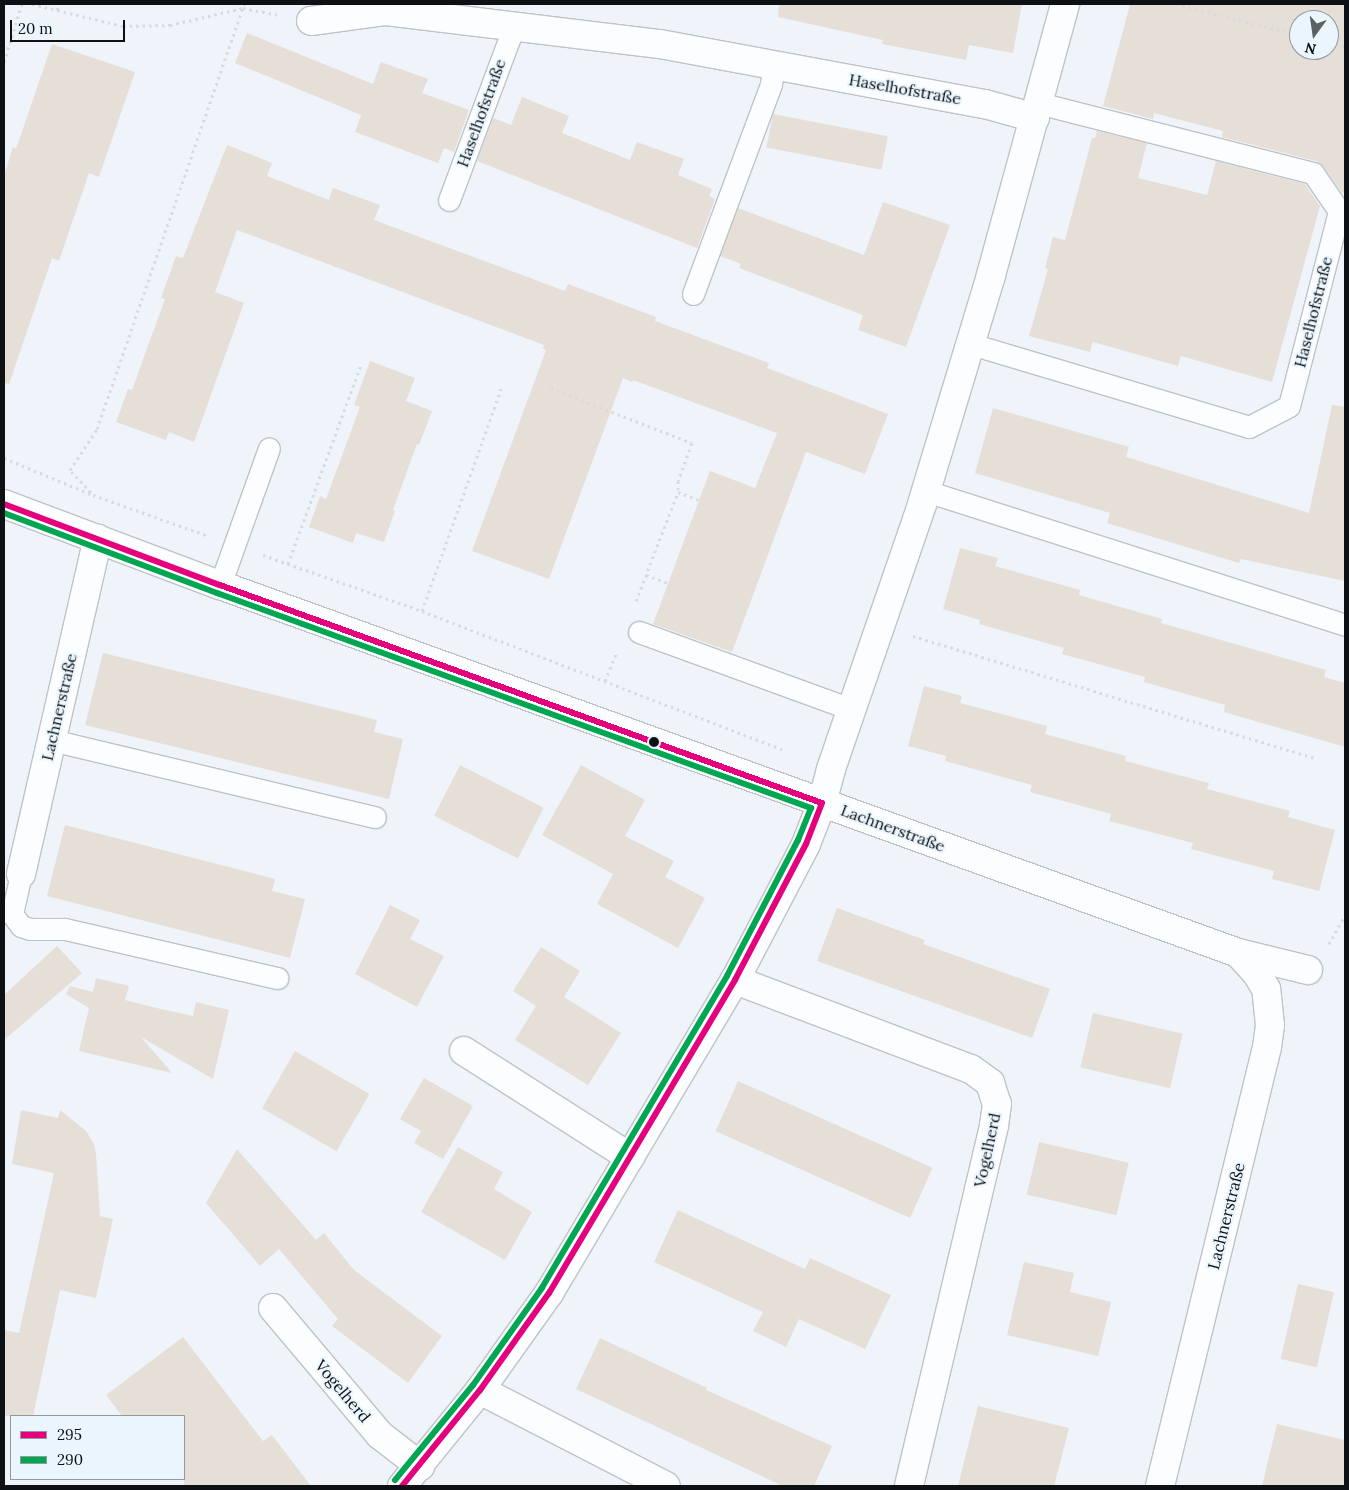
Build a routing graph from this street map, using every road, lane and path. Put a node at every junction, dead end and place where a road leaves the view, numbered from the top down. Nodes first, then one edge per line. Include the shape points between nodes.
1 (22, 4) edge
2 (32, 4) edge
3 (59, 4) edge
4 (244, 4) edge
5 (1065, 4) edge
6 (1176, 4) edge
7 (243, 8) junction
8 (57, 10) junction
9 (311, 21) dead end
10 (514, 26) junction
11 (1289, 32) edge
12 (4, 62) edge
13 (774, 65) junction
14 (1037, 110) junction
15 (449, 200) dead end
16 (693, 294) dead end
17 (970, 344) junction
18 (360, 365) dead end
19 (551, 388) dead end
20 (501, 389) dead end
21 (269, 448) dead end
22 (4, 458) edge
23 (678, 492) junction
24 (926, 492) junction
25 (93, 495) junction
26 (699, 500) dead end
27 (4, 504) edge
28 (98, 539) junction
29 (234, 545) junction
30 (288, 564) junction
31 (646, 575) junction
32 (668, 583) dead end
33 (220, 585) junction
34 (633, 610) dead end
35 (422, 611) junction
36 (1345, 625) edge
37 (881, 626) junction
38 (639, 632) dead end
39 (619, 646) dead end
40 (605, 681) junction
41 (851, 709) junction
42 (51, 740) junction
43 (1314, 758) dead end
44 (831, 769) junction
45 (822, 803) junction
46 (375, 817) dead end
47 (20, 874) joint
48 (1238, 953) junction
49 (1308, 970) dead end
50 (277, 978) dead end
51 (735, 980) junction
52 (464, 1051) dead end
53 (630, 1158) junction
54 (273, 1308) dead end
55 (480, 1390) junction
56 (420, 1466) junction
57 (402, 1486) edge
58 (666, 1486) edge
59 (909, 1486) edge
60 (1160, 1486) edge

1 - 12 path
2 - 8 path
3 - 8 path
4 - 7 path
5 - 14 street
6 - 11 path
7 - 8 path via 170,25 123,26
7 - 25 path via 97,429 70,470
9 - 10 street, Haselhofstraße via 386,10
10 - 13 street, Haselhofstraße via 660,44
10 - 15 lane, Haselhofstraße
13 - 14 street, Haselhofstraße via 984,104
13 - 16 lane via 772,84
14 - 17 street
14 - 17 lane, Haselhofstraße via 1313,173 1339,211 1289,406 1249,427
17 - 24 street
18 - 30 path
19 - 23 path via 692,443 678,481
20 - 35 path
21 - 29 lane
22 - 25 path
23 - 26 path
23 - 31 path
24 - 36 lane
24 - 37 street
25 - 28 path
25 - 29 path
27 - 28 street, Lachnerstraße
28 - 33 street, Lachnerstraße
28 - 42 street, Lachnerstraße
29 - 30 path
29 - 33 lane
30 - 35 path
31 - 32 path
31 - 34 path
33 - 45 street, Lachnerstraße
35 - 40 path
37 - 41 street
37 - 43 path
38 - 41 lane
39 - 40 path
40 - 44 path
41 - 44 street
42 - 46 lane
42 - 47 street, Lachnerstraße
44 - 45 street
45 - 48 street, Lachnerstraße
45 - 51 street via 806,844
47 - 50 lane via 12,914 21,926 65,929
48 - 49 street, Lachnerstraße
48 - 60 street, Lachnerstraße via 1266,989 1270,1025
51 - 53 street
51 - 59 street, Vogelherd via 970,1069 990,1083 997,1104 994,1126
52 - 53 street
53 - 55 street via 549,1293
54 - 56 street, Vogelherd via 380,1435
55 - 56 street
55 - 58 street
56 - 57 street

